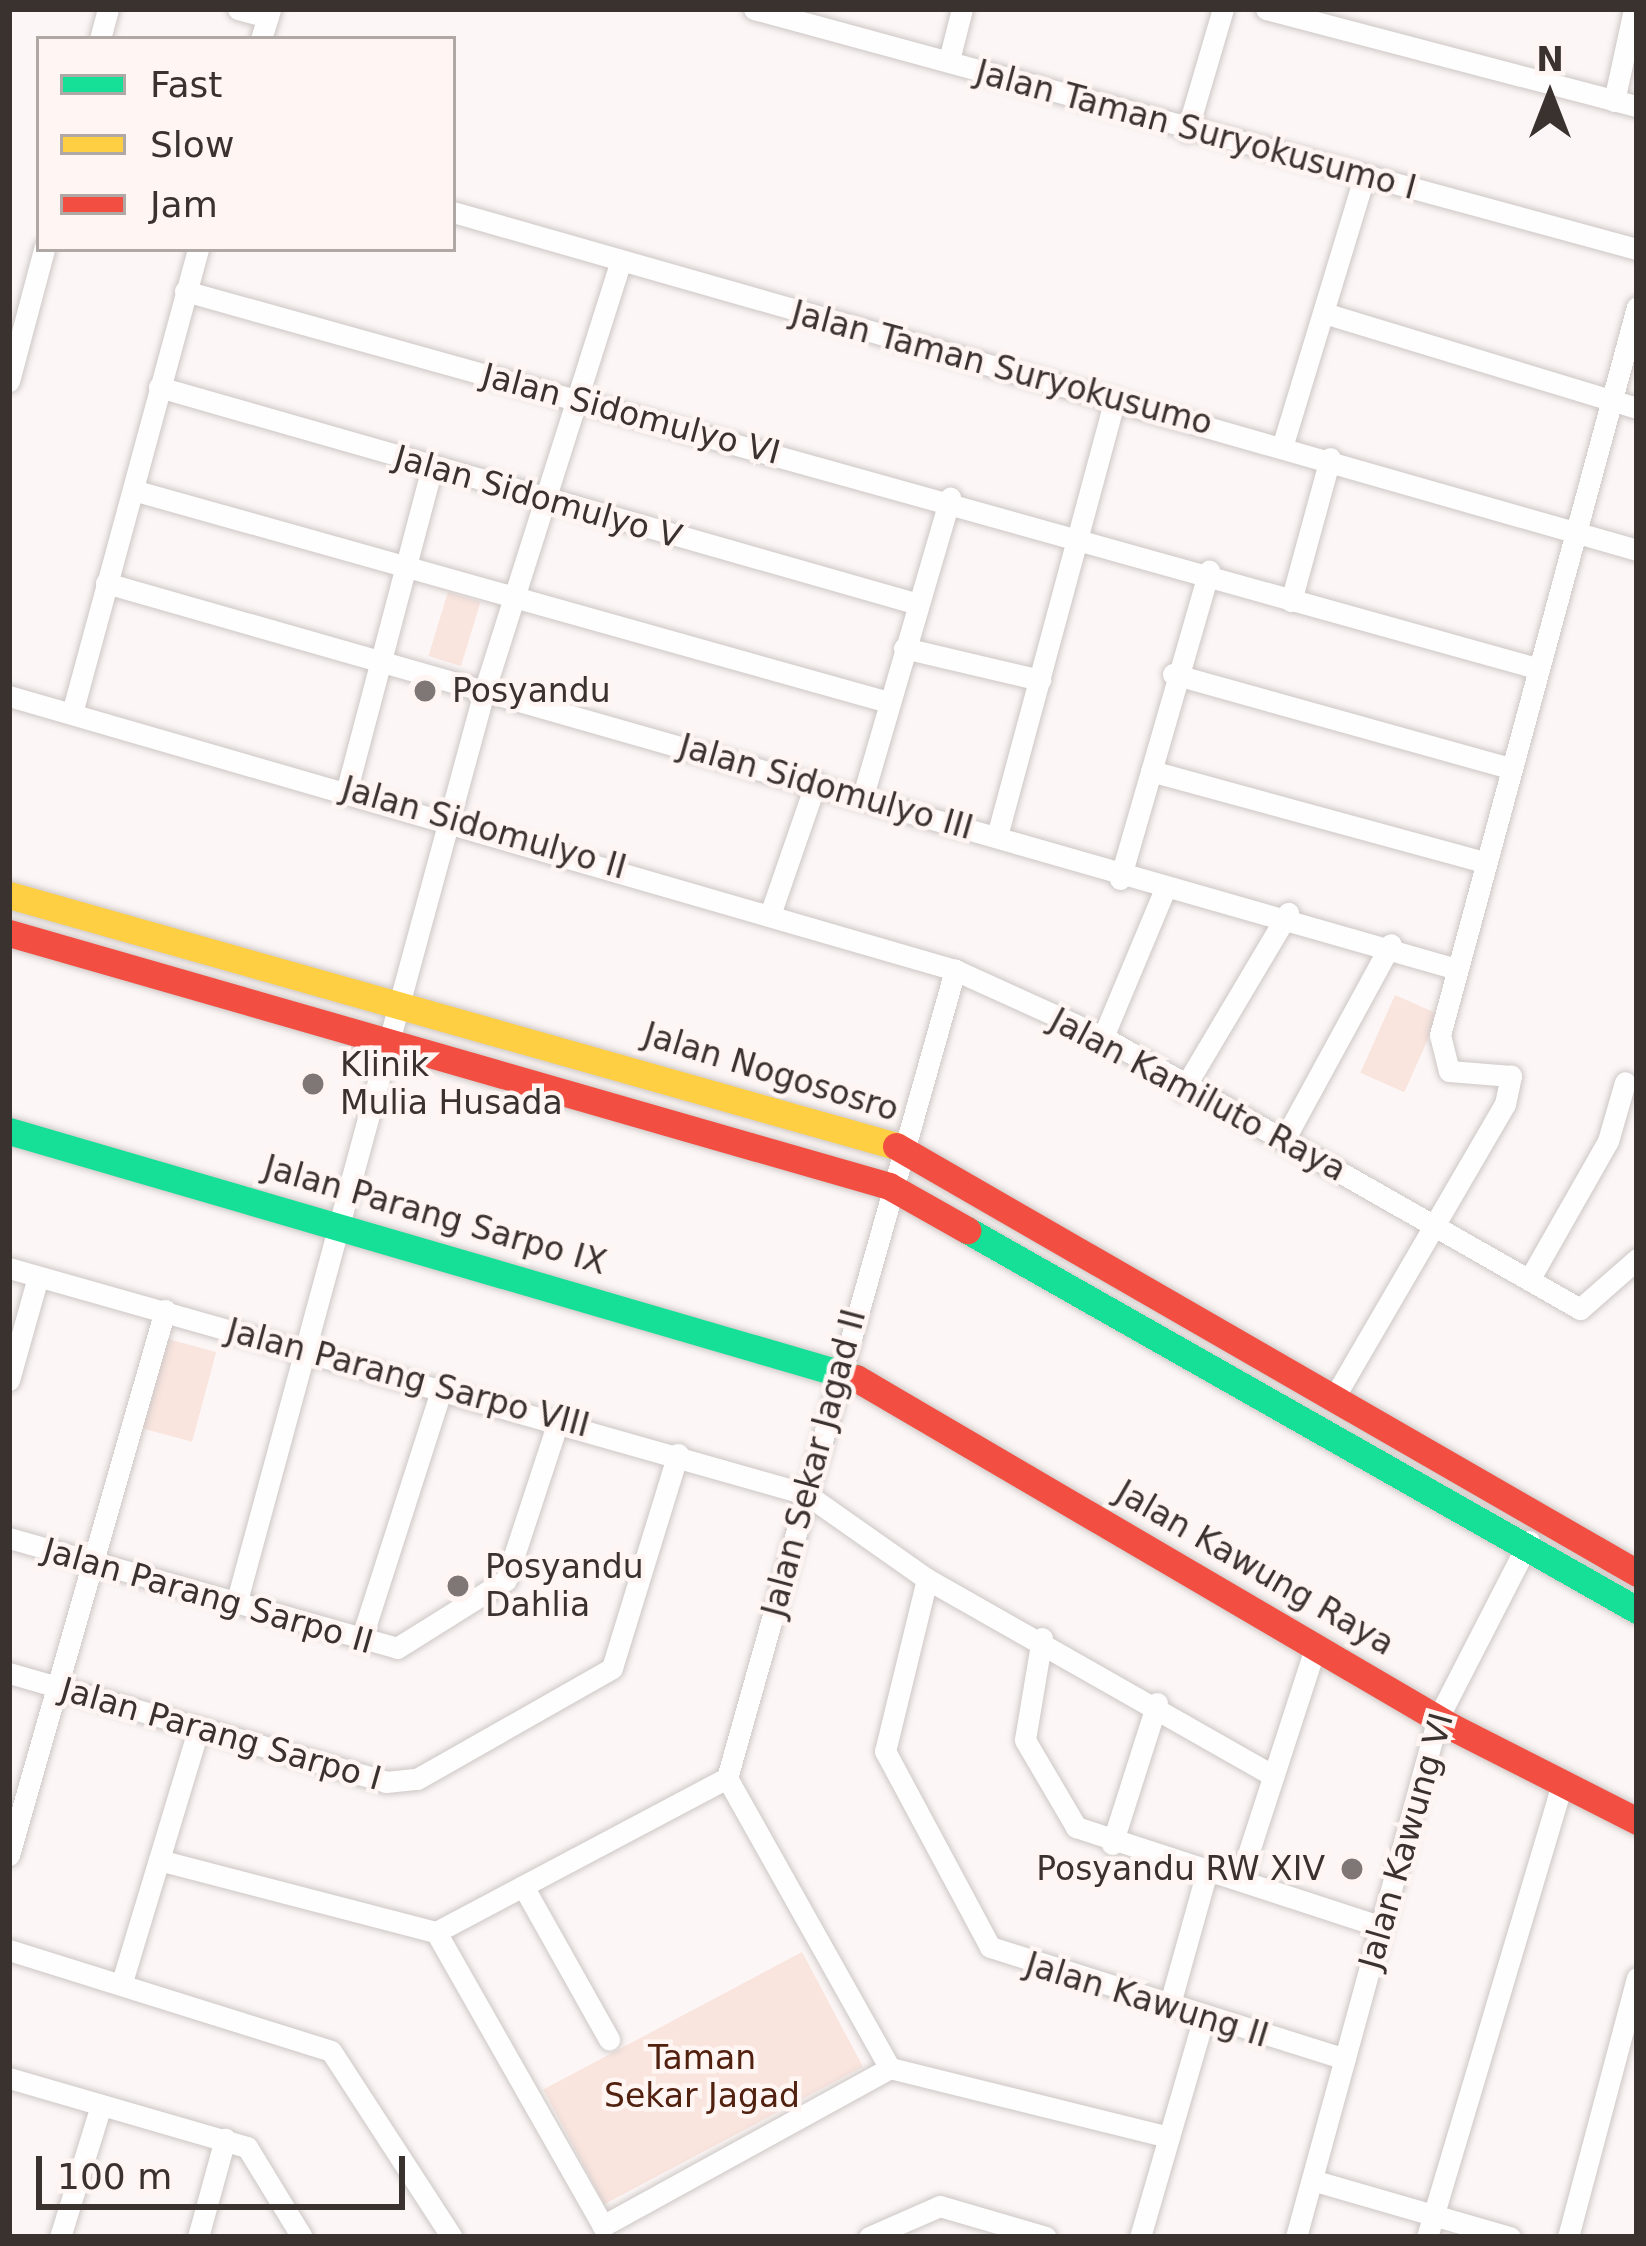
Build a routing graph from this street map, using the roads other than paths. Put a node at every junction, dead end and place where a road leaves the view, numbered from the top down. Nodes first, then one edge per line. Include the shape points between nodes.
1 (238, 9) edge
2 (754, 9) edge
3 (962, 9) edge
4 (1223, 9) edge
5 (1266, 9) edge
6 (1362, 9) edge
7 (1632, 9) edge
8 (266, 22) edge
9 (1356, 33) junction
10 (949, 60) junction
11 (1614, 101) junction
12 (1637, 106) edge
13 (1187, 130) junction
14 (1364, 178) junction
15 (456, 213) edge
16 (1637, 249) edge
17 (43, 252) edge
18 (197, 252) edge
19 (620, 262) junction
20 (185, 291) junction
21 (1637, 307) edge
22 (1324, 313) junction
23 (9, 381) edge
24 (159, 387) junction
25 (576, 400) junction
26 (1115, 400) junction
27 (1611, 402) junction
28 (1637, 408) edge
29 (1283, 444) junction
30 (1330, 458) junction
31 (432, 467) junction
32 (133, 490) junction
33 (950, 498) junction
34 (544, 501) junction
35 (1078, 532) junction
36 (1579, 532) junction
37 (1637, 550) edge
38 (410, 570) junction
39 (1209, 571) junction
40 (106, 583) junction
41 (512, 596) junction
42 (1291, 601) junction
43 (918, 604) junction
44 (904, 648) junction
45 (382, 660) junction
46 (1536, 668) junction
47 (1173, 674) junction
48 (1040, 680) junction
49 (484, 692) junction
50 (9, 696) edge
51 (888, 702) junction
52 (72, 713) junction
53 (1509, 768) junction
54 (1151, 771) junction
55 (816, 782) junction
56 (346, 789) junction
57 (862, 799) junction
58 (454, 824) junction
59 (998, 836) junction
60 (1480, 861) junction
61 (1120, 879) junction
62 (1164, 891) junction
63 (9, 895) edge
64 (772, 909) junction
65 (1288, 913) junction
66 (9, 933) edge
67 (1390, 944) junction
68 (1453, 968) junction
69 (955, 970) junction
70 (397, 999) junction
71 (387, 1035) junction
72 (1103, 1037) junction
73 (1625, 1082) dead end
74 (1184, 1090) junction
75 (9, 1131) edge
76 (1284, 1140) junction
77 (900, 1147) junction
78 (889, 1186) junction
79 (337, 1224) junction
80 (1436, 1224) junction
81 (1637, 1259) edge
82 (9, 1268) edge
83 (38, 1277) junction
84 (1529, 1280) junction
85 (165, 1310) junction
86 (309, 1351) junction
87 (841, 1369) junction
88 (9, 1379) edge
89 (442, 1387) junction
90 (1335, 1396) junction
91 (559, 1419) junction
92 (678, 1454) junction
93 (806, 1494) junction
94 (1540, 1518) junction
95 (9, 1538) edge
96 (1527, 1545) junction
97 (92, 1565) junction
98 (1637, 1573) edge
99 (927, 1579) junction
100 (236, 1604) junction
101 (1637, 1610) edge
102 (1042, 1638) junction
103 (361, 1640) junction
104 (1316, 1645) junction
105 (9, 1673) edge
106 (57, 1687) junction
107 (1157, 1703) junction
108 (1438, 1718) junction
109 (198, 1730) junction
110 (1268, 1773) junction
111 (727, 1778) junction
112 (1563, 1782) junction
113 (15, 1812) edge
114 (1637, 1821) edge
115 (1112, 1844) junction
116 (9, 1855) edge
117 (159, 1860) junction
118 (1206, 1875) junction
119 (1240, 1880) junction
120 (523, 1886) junction
121 (1378, 1926) junction
122 (436, 1932) junction
123 (9, 1950) edge
124 (1637, 1978) edge
125 (122, 1982) junction
126 (1171, 2000) junction
127 (1204, 2017) junction
128 (608, 2039) dead end
129 (1345, 2059) junction
130 (890, 2068) junction
131 (9, 2078) edge
132 (101, 2105) junction
133 (1169, 2137) junction
134 (225, 2139) junction
135 (1312, 2180) junction
136 (1430, 2227) edge
137 (601, 2231) edge
138 (60, 2237) edge
139 (198, 2237) edge
140 (302, 2237) edge
141 (452, 2237) edge
142 (868, 2237) edge
143 (1046, 2237) edge
144 (1140, 2237) edge
145 (1296, 2237) edge
146 (1510, 2237) edge
147 (1568, 2237) edge

1 - 8 street
2 - 10 street, Jalan Taman Suryokusumo I
3 - 10 street
4 - 13 street
5 - 9 street
6 - 9 street
7 - 11 street
9 - 11 street
10 - 13 street, Jalan Taman Suryokusumo I
11 - 12 street
13 - 14 street, Jalan Taman Suryokusumo I
14 - 16 street, Jalan Taman Suryokusumo I
14 - 22 street
15 - 19 street, Jalan Taman Suryokusumo
17 - 23 street
18 - 20 street
19 - 25 street
19 - 26 street, Jalan Taman Suryokusumo
20 - 24 street
20 - 25 street, Jalan Sidomulyo VI
21 - 27 street
22 - 27 street
22 - 29 street
24 - 31 street, Jalan Sidomulyo V
24 - 32 street
25 - 33 street, Jalan Sidomulyo VI
25 - 34 street
26 - 29 street, Jalan Taman Suryokusumo
26 - 35 street
27 - 28 street
27 - 36 street
29 - 30 street, Jalan Taman Suryokusumo
30 - 36 street, Jalan Taman Suryokusumo
30 - 42 street
31 - 34 street, Jalan Sidomulyo V
31 - 38 street
32 - 38 street
32 - 40 street
33 - 35 street, Jalan Sidomulyo VI
33 - 43 street
34 - 41 street
34 - 43 street, Jalan Sidomulyo V
35 - 39 street, Jalan Sidomulyo VI
35 - 48 street
36 - 37 street, Jalan Taman Suryokusumo
36 - 46 street
38 - 41 street
38 - 45 street
39 - 42 street, Jalan Sidomulyo VI
39 - 47 street
40 - 45 street
40 - 52 street
41 - 49 street
41 - 51 street
42 - 46 street, Jalan Sidomulyo VI
43 - 44 street
44 - 48 street
44 - 51 street
45 - 49 street, Jalan Sidomulyo III
45 - 56 street
46 - 53 street
47 - 53 street
47 - 54 street
48 - 59 street
49 - 55 street, Jalan Sidomulyo III
49 - 58 street
50 - 52 street, Jalan Sidomulyo II
51 - 57 street
52 - 56 street, Jalan Sidomulyo II
53 - 60 street
54 - 60 street
54 - 61 street
55 - 57 street, Jalan Sidomulyo III
55 - 64 street
56 - 58 street, Jalan Sidomulyo II
57 - 59 street, Jalan Sidomulyo III
58 - 64 street, Jalan Sidomulyo II
58 - 70 street
59 - 61 street, Jalan Sidomulyo III
60 - 68 street
61 - 62 street, Jalan Sidomulyo III
62 - 65 street, Jalan Sidomulyo III via 1189,885
62 - 72 street
63 - 70 street, Jalan Nogososro
64 - 69 street, Jalan Sidomulyo II
65 - 67 street, Jalan Sidomulyo III
65 - 74 street
66 - 71 street
67 - 68 street, Jalan Sidomulyo III
67 - 76 street
68 - 80 street via 1438,1053 1449,1071 1511,1076
69 - 72 street, Jalan Kamiluto Raya
69 - 77 street
70 - 71 street
70 - 77 street, Jalan Nogososro
71 - 78 street
71 - 79 street
72 - 74 street, Jalan Kamiluto Raya
73 - 84 street via 1608,1141
74 - 76 street, Jalan Kamiluto Raya
75 - 79 street, Jalan Parang Sarpo IX
76 - 80 street, Jalan Kamiluto Raya
77 - 78 street, Jalan Sekar Jagad II
77 - 90 street, Jalan Nogososro
78 - 87 street, Jalan Sekar Jagad II
78 - 96 street
79 - 86 street
79 - 87 street, Jalan Parang Sarpo IX
80 - 84 street, Jalan Kamiluto Raya
80 - 90 street
81 - 84 street, Jalan Kamiluto Raya via 1599,1302 1580,1309
82 - 83 street, Jalan Parang Sarpo VIII
83 - 85 street, Jalan Parang Sarpo VIII
83 - 88 street
85 - 86 street, Jalan Parang Sarpo VIII
85 - 97 street
86 - 89 street, Jalan Parang Sarpo VIII
86 - 100 street
87 - 93 street, Jalan Sekar Jagad II
87 - 104 street, Jalan Kawung Raya
89 - 91 street, Jalan Parang Sarpo VIII
89 - 103 street
90 - 94 street, Jalan Nogososro
91 - 92 street, Jalan Parang Sarpo VIII
91 - 103 street, Jalan Parang Sarpo II via 506,1580 403,1646
92 - 93 street, Jalan Parang Sarpo VIII
92 - 109 street, Jalan Parang Sarpo I via 604,1674 400,1784
93 - 99 street, Jalan Parang Sarpo VIII
93 - 111 street, Jalan Sekar Jagad II
94 - 96 street, Jalan Kawung VI
94 - 98 street, Jalan Nogososro
95 - 97 street, Jalan Parang Sarpo II
96 - 101 street
96 - 108 street, Jalan Kawung VI
97 - 100 street, Jalan Parang Sarpo II
97 - 106 street
99 - 102 street, Jalan Parang Sarpo VIII
99 - 126 street, Jalan Kawung II via 885,1751 976,1931 1003,1957
100 - 103 street, Jalan Parang Sarpo II
102 - 107 street, Jalan Parang Sarpo VIII
102 - 115 street via 1025,1740 1076,1827
104 - 108 street, Jalan Kawung Raya
104 - 110 street
105 - 106 street, Jalan Parang Sarpo I
106 - 109 street, Jalan Parang Sarpo I
106 - 113 street
107 - 110 street, Jalan Parang Sarpo VIII
107 - 115 street
108 - 112 street, Jalan Kawung Raya
108 - 121 street, Jalan Kawung VI
109 - 117 street
110 - 119 street
111 - 120 street
111 - 130 street
112 - 114 street, Jalan Kawung Raya
112 - 136 street
113 - 116 street
115 - 118 street
117 - 122 street
117 - 125 street
118 - 119 street
118 - 126 street
119 - 121 street
120 - 122 street
120 - 128 street
121 - 129 street, Jalan Kawung VI
122 - 137 street
123 - 125 street
124 - 147 street
125 - 141 street via 332,2051
126 - 127 street, Jalan Kawung II
127 - 129 street, Jalan Kawung II
127 - 133 street
129 - 135 street, Jalan Kawung VI
130 - 133 street
130 - 137 street
131 - 132 street
132 - 134 street
132 - 138 street
133 - 144 street
134 - 139 street
134 - 140 street via 247,2147
135 - 136 street
135 - 145 street, Jalan Kawung VI
136 - 146 street
142 - 143 street via 940,2206

